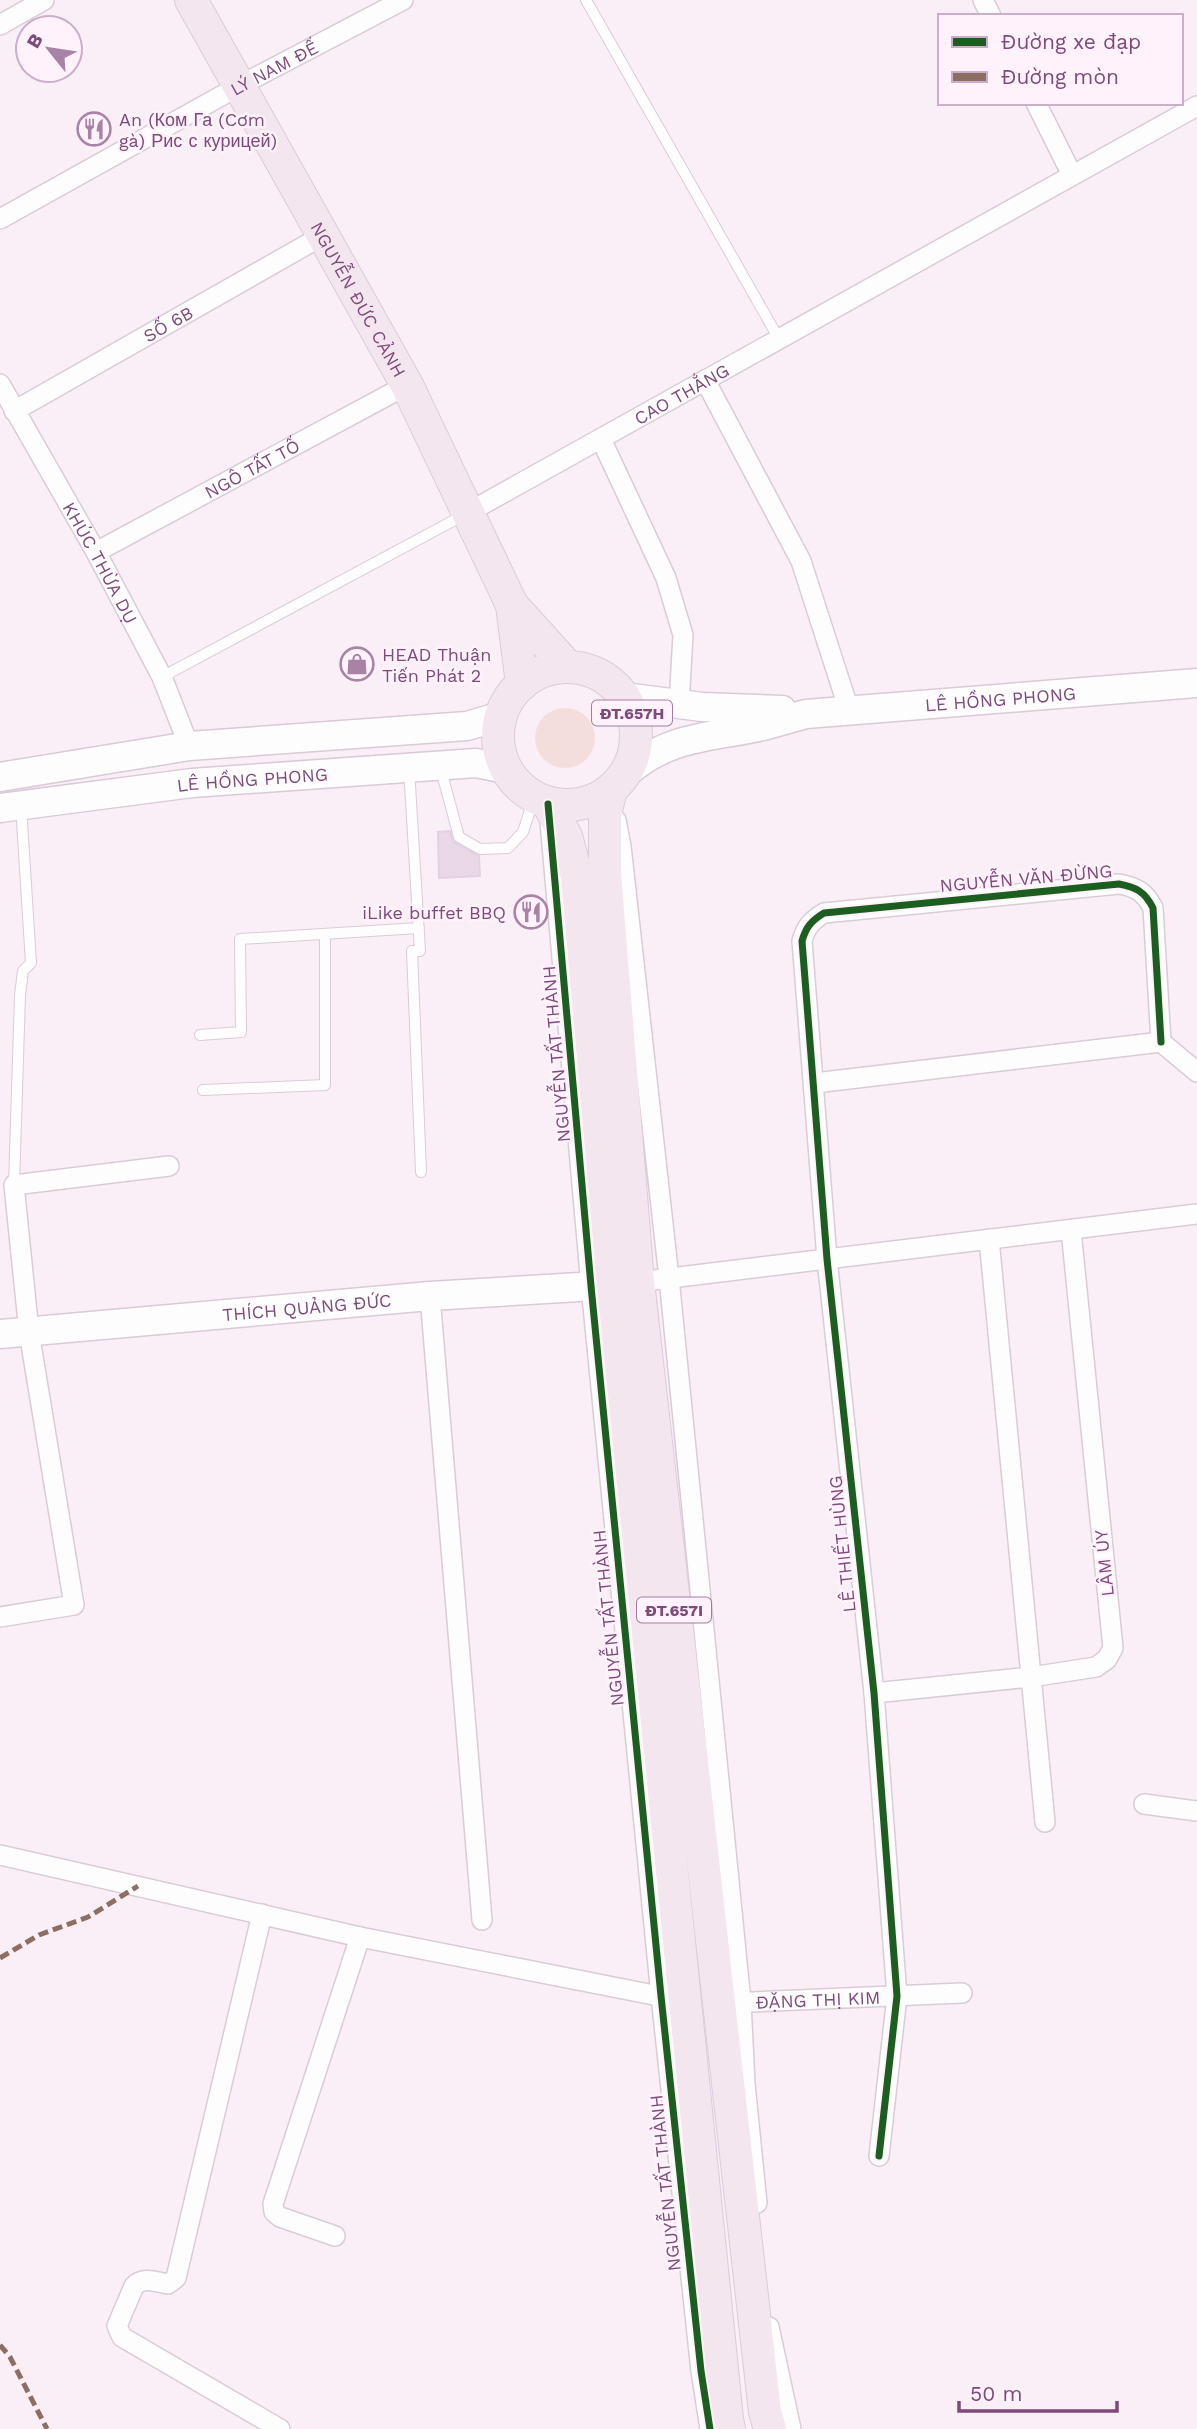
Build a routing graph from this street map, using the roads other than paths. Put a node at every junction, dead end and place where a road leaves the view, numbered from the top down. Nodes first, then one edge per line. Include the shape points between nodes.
1 (44, 0) edge
2 (191, 0) edge
3 (403, 0) edge
4 (586, 0) edge
5 (0, 25) edge
6 (239, 86) junction
7 (1037, 105) edge
8 (1197, 106) edge
9 (1072, 175) junction
10 (0, 219) edge
11 (322, 236) junction
12 (779, 339) junction
13 (705, 380) junction
14 (0, 384) edge
15 (407, 385) junction
16 (13, 411) junction
17 (601, 439) junction
18 (469, 512) junction
19 (96, 552) junction
20 (512, 605) junction
21 (568, 667) junction
22 (162, 677) junction
23 (1197, 683) edge
24 (522, 684) junction
25 (624, 697) junction
26 (679, 704) junction
27 (849, 710) junction
28 (806, 714) junction
29 (501, 716) junction
30 (189, 746) junction
31 (440, 766) junction
32 (409, 768) junction
33 (506, 769) junction
34 (0, 777) edge
35 (618, 782) junction
36 (192, 783) junction
37 (541, 801) junction
38 (11, 807) edge
39 (419, 928) junction
40 (806, 929) joint
41 (325, 934) junction
42 (200, 1035) dead end
43 (1161, 1042) junction
44 (1197, 1072) edge
45 (815, 1083) junction
46 (203, 1090) dead end
47 (169, 1166) dead end
48 (421, 1172) dead end
49 (14, 1185) junction
50 (1197, 1214) edge
51 (1071, 1230) junction
52 (989, 1239) junction
53 (827, 1259) junction
54 (669, 1278) junction
55 (614, 1284) junction
56 (430, 1296) junction
57 (29, 1332) junction
58 (0, 1334) edge
59 (0, 1617) edge
60 (1031, 1677) junction
61 (874, 1693) junction
62 (1144, 1804) dead end
63 (1197, 1811) edge
64 (1045, 1822) dead end
65 (0, 1855) edge
66 (262, 1914) junction
67 (482, 1920) dead end
68 (360, 1937) junction
69 (962, 1993) dead end
70 (897, 1996) junction
71 (673, 1999) junction
72 (729, 2003) junction
73 (879, 2157) dead end
74 (335, 2236) dead end
75 (280, 2429) edge
76 (710, 2429) edge
77 (729, 2429) edge
78 (770, 2429) edge
79 (792, 2429) edge

1 - 5 street
2 - 6 main road, NGUYỄN ĐỨC CẢNH
3 - 6 street, LÝ NAM ĐẾ
4 - 12 lane
6 - 10 street, LÝ NAM ĐẾ
6 - 11 main road, NGUYỄN ĐỨC CẢNH
7 - 9 street
8 - 9 street, CAO THẮNG
9 - 12 street, CAO THẮNG
11 - 15 main road, NGUYỄN ĐỨC CẢNH
11 - 16 street, SỐ 6B
12 - 13 street, CAO THẮNG
13 - 17 street, CAO THẮNG
13 - 27 street via 802,562
14 - 16 street, KHÚC THỪA DỤ
15 - 18 main road, NGUYỄN ĐỨC CẢNH
15 - 19 street, NGÔ TẤT TỐ
16 - 19 street, KHÚC THỪA DỤ
17 - 18 street, CAO THẮNG
17 - 26 street via 666,578 683,635
18 - 20 main road, NGUYỄN ĐỨC CẢNH
18 - 22 lane, CAO THẮNG
19 - 22 street, KHÚC THỪA DỤ
20 - 21 main road, NGUYỄN ĐỨC CẢNH
20 - 24 main road, NGUYỄN ĐỨC CẢNH
21 - 24 main road via 543,672
21 - 25 main road, ĐT.657H via 600,675
22 - 30 street, KHÚC THỪA DỤ
23 - 27 main road, LÊ HỒNG PHONG / ĐT.657H
24 - 29 main road
25 - 26 main road, LÊ HỒNG PHONG / ĐT.657H
25 - 35 main road, ĐT.657H via 636,735 634,755
26 - 28 main road, LÊ HỒNG PHONG / ĐT.657H
27 - 28 main road, LÊ HỒNG PHONG / ĐT.657H
28 - 35 main road, LÊ HỒNG PHONG / ĐT.657H via 657,750
29 - 30 main road, LÊ HỒNG PHONG via 467,726
29 - 33 main road via 499,752
30 - 34 main road, LÊ HỒNG PHONG
30 - 36 main road
31 - 32 main road, LÊ HỒNG PHONG
31 - 33 main road, LÊ HỒNG PHONG via 476,763
31 - 37 lane via 459,837 480,849 508,848
32 - 36 main road, LÊ HỒNG PHONG
32 - 39 lane
33 - 37 main road via 517,785
35 - 37 main road, ĐT.657H via 591,802 570,806
35 - 54 street, NGUYỄN TẤT THÀNH via 621,846
35 - 55 main road, NGUYỄN TẤT THÀNH / ĐT.657I via 605,814
36 - 38 main road, LÊ HỒNG PHONG
37 - 55 main road, NGUYỄN TẤT THÀNH / ĐT.657I via 566,836 578,877
38 - 49 lane via 31,963 23,971 20,995
39 - 41 lane
39 - 48 lane via 420,951 412,951
40 - 43 street, NGUYỄN VĂN ĐỪNG via 824,913 1119,884 1134,887 1147,895 1153,908
40 - 45 street, LÊ THIẾT HÙNG via 802,941
41 - 42 lane via 240,939 241,1032
41 - 46 lane via 325,1085
43 - 44 street
43 - 45 street
45 - 53 street, LÊ THIẾT HÙNG
47 - 49 street
49 - 57 street
50 - 51 street
51 - 52 street
51 - 60 street, LÂM ÚY via 1113,1648 1096,1667
52 - 53 street
52 - 60 street
53 - 54 street
53 - 61 street, LÊ THIẾT HÙNG
54 - 55 street
54 - 72 street, NGUYỄN TẤT THÀNH
55 - 56 main road, THÍCH QUẢNG ĐỨC
55 - 71 main road, NGUYỄN TẤT THÀNH / ĐT.657I
55 - 72 main road, NGUYỄN TẤT THÀNH / ĐT.657I
56 - 57 main road, THÍCH QUẢNG ĐỨC
56 - 67 street
57 - 58 main road, THÍCH QUẢNG ĐỨC
57 - 59 street via 74,1605
60 - 61 street, LÂM ÚY
60 - 64 street
61 - 70 street, LÊ THIẾT HÙNG
62 - 63 street
65 - 66 street
66 - 68 street
66 - 75 street via 176,2278 168,2284 138,2281 117,2326 122,2337
68 - 71 street
68 - 74 street via 273,2204 280,2217
69 - 70 street, ĐẶNG THỊ KIM
70 - 72 street, ĐẶNG THỊ KIM
70 - 73 street, LÊ THIẾT HÙNG
71 - 76 street, NGUYỄN TẤT THÀNH via 701,2371
71 - 77 main road, NGUYỄN TẤT THÀNH / ĐT.657I
72 - 78 main road, NGUYỄN TẤT THÀNH / ĐT.657I
72 - 79 street, NGUYỄN TẤT THÀNH via 745,2084 770,2333

